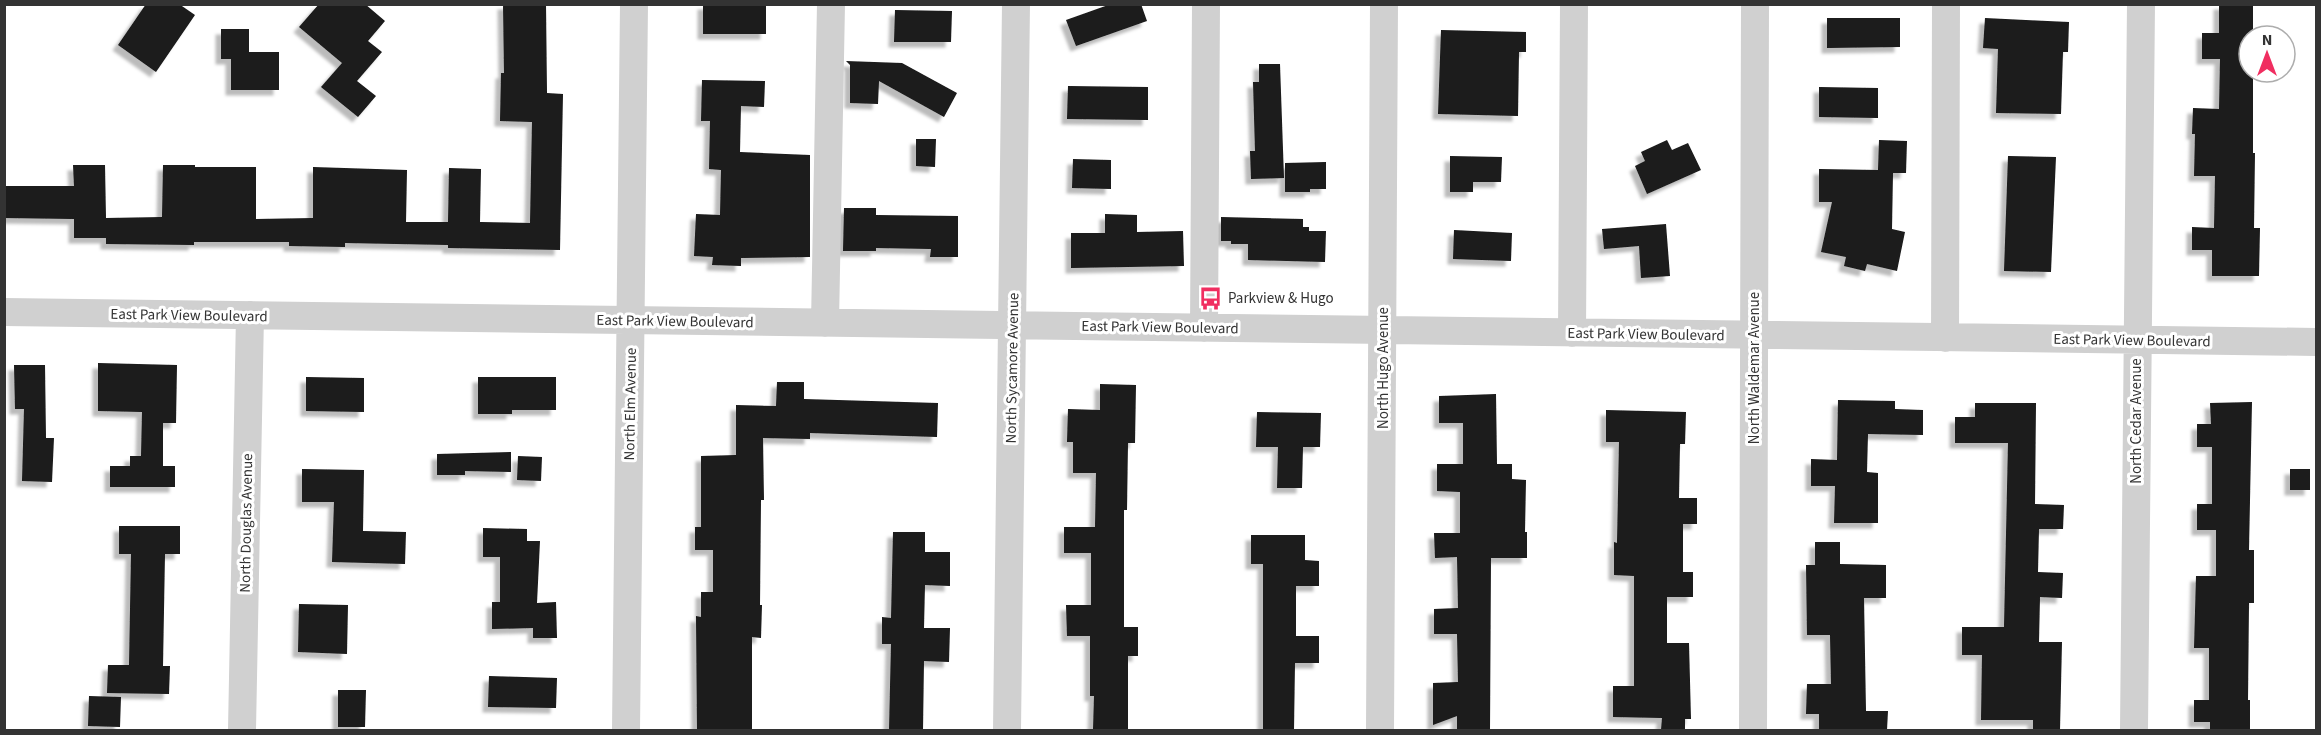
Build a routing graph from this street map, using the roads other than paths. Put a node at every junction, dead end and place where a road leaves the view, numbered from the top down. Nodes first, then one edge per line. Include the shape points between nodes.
1 (634, 4) edge
2 (831, 4) edge
3 (1016, 4) edge
4 (1206, 4) edge
5 (1384, 4) edge
6 (1575, 4) edge
7 (1755, 4) edge
8 (1946, 4) edge
9 (2141, 4) edge
10 (4, 312) edge
11 (250, 315) junction
12 (631, 320) junction
13 (825, 323) junction
14 (1012, 326) junction
15 (1204, 328) junction
16 (1383, 330) junction
17 (1572, 333) junction
18 (1754, 335) junction
19 (1945, 338) junction
20 (2136, 340) junction
21 (2316, 342) edge
22 (242, 730) edge
23 (626, 730) edge
24 (1007, 730) edge
25 (1380, 730) edge
26 (1753, 730) edge
27 (2134, 730) edge

1 - 12 street, North Elm Avenue
2 - 13 street
3 - 14 street, North Sycamore Avenue
4 - 15 street
5 - 16 street, North Hugo Avenue
6 - 17 street
7 - 18 street, North Waldemar Avenue
8 - 19 street
9 - 20 street, North Cedar Avenue
10 - 11 street, East Park View Boulevard
11 - 12 street, East Park View Boulevard
11 - 22 street, North Douglas Avenue
12 - 13 street, East Park View Boulevard
12 - 23 street, North Elm Avenue
13 - 14 street, East Park View Boulevard
14 - 15 street, East Park View Boulevard
14 - 24 street, North Sycamore Avenue
15 - 16 street, East Park View Boulevard
16 - 17 street, East Park View Boulevard
16 - 25 street, North Hugo Avenue
17 - 18 street, East Park View Boulevard
18 - 19 street, East Park View Boulevard
18 - 26 street, North Waldemar Avenue
19 - 20 street, East Park View Boulevard
20 - 21 street, East Park View Boulevard
20 - 27 street, North Cedar Avenue

